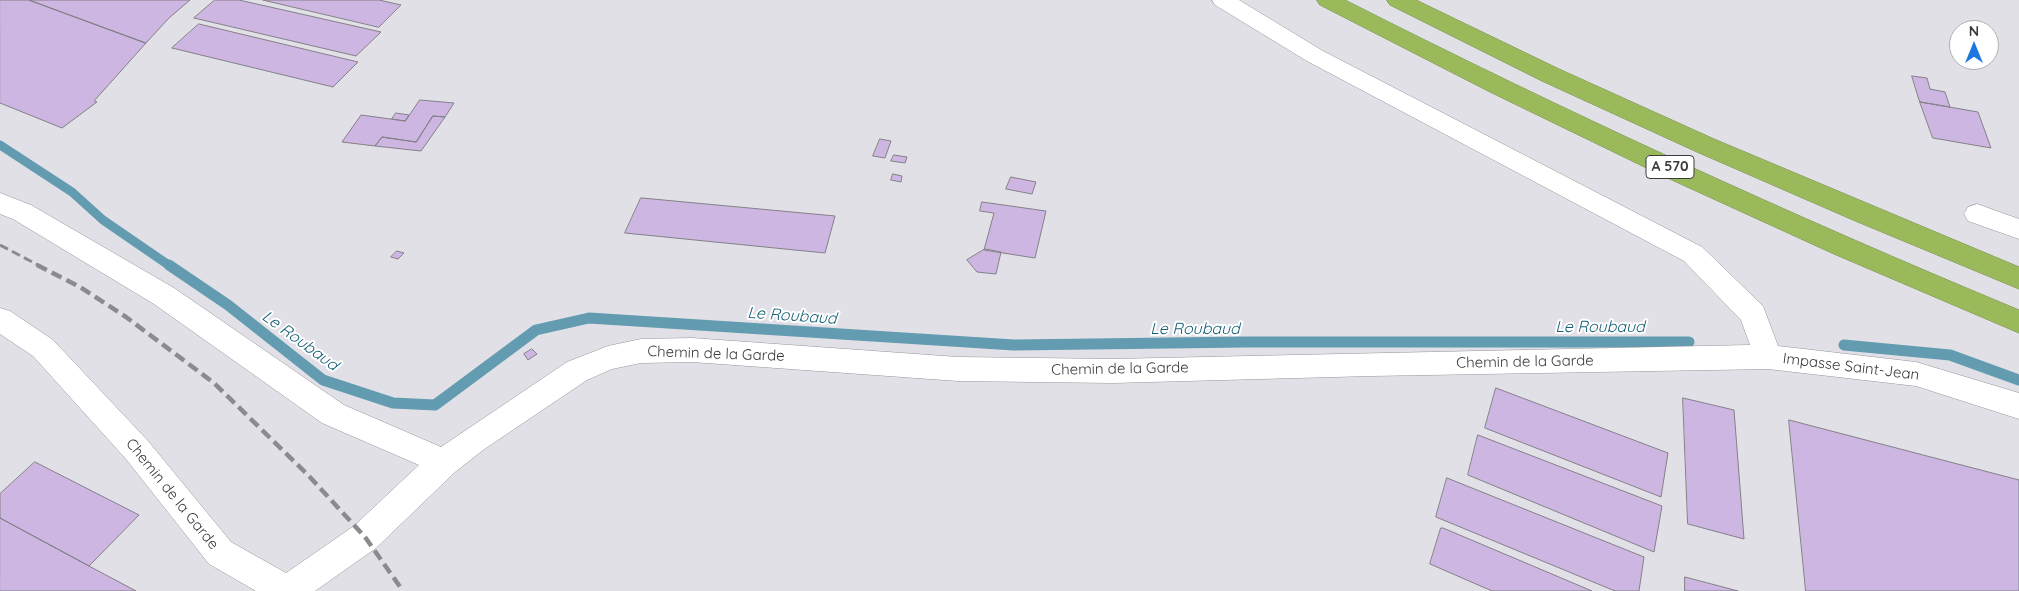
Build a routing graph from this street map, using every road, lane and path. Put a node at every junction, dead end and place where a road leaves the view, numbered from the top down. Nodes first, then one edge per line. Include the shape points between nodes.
1 (1223, 0) edge
2 (1328, 0) edge
3 (1398, 0) edge
4 (0, 202) edge
5 (1977, 214) dead end
6 (2019, 229) edge
7 (2019, 278) edge
8 (0, 319) edge
9 (2019, 322) edge
10 (1768, 357) junction
11 (2019, 406) edge
12 (444, 462) junction
13 (287, 591) edge

1 - 10 street via 1315,56 1694,254 1753,314
2 - 9 highway, A 570 via 1574,123
3 - 7 highway, A 570 via 1589,92 1777,177
4 - 12 street via 164,296 333,414
5 - 6 street
8 - 13 street, Chemin de la Garde via 44,348 137,450 220,553
10 - 11 street, Impasse Saint-Jean via 1916,374
10 - 12 street, Chemin de la Garde via 1113,371 958,369 692,350 641,351 608,358 577,371
12 - 13 street, Chemin de la Garde via 365,537

